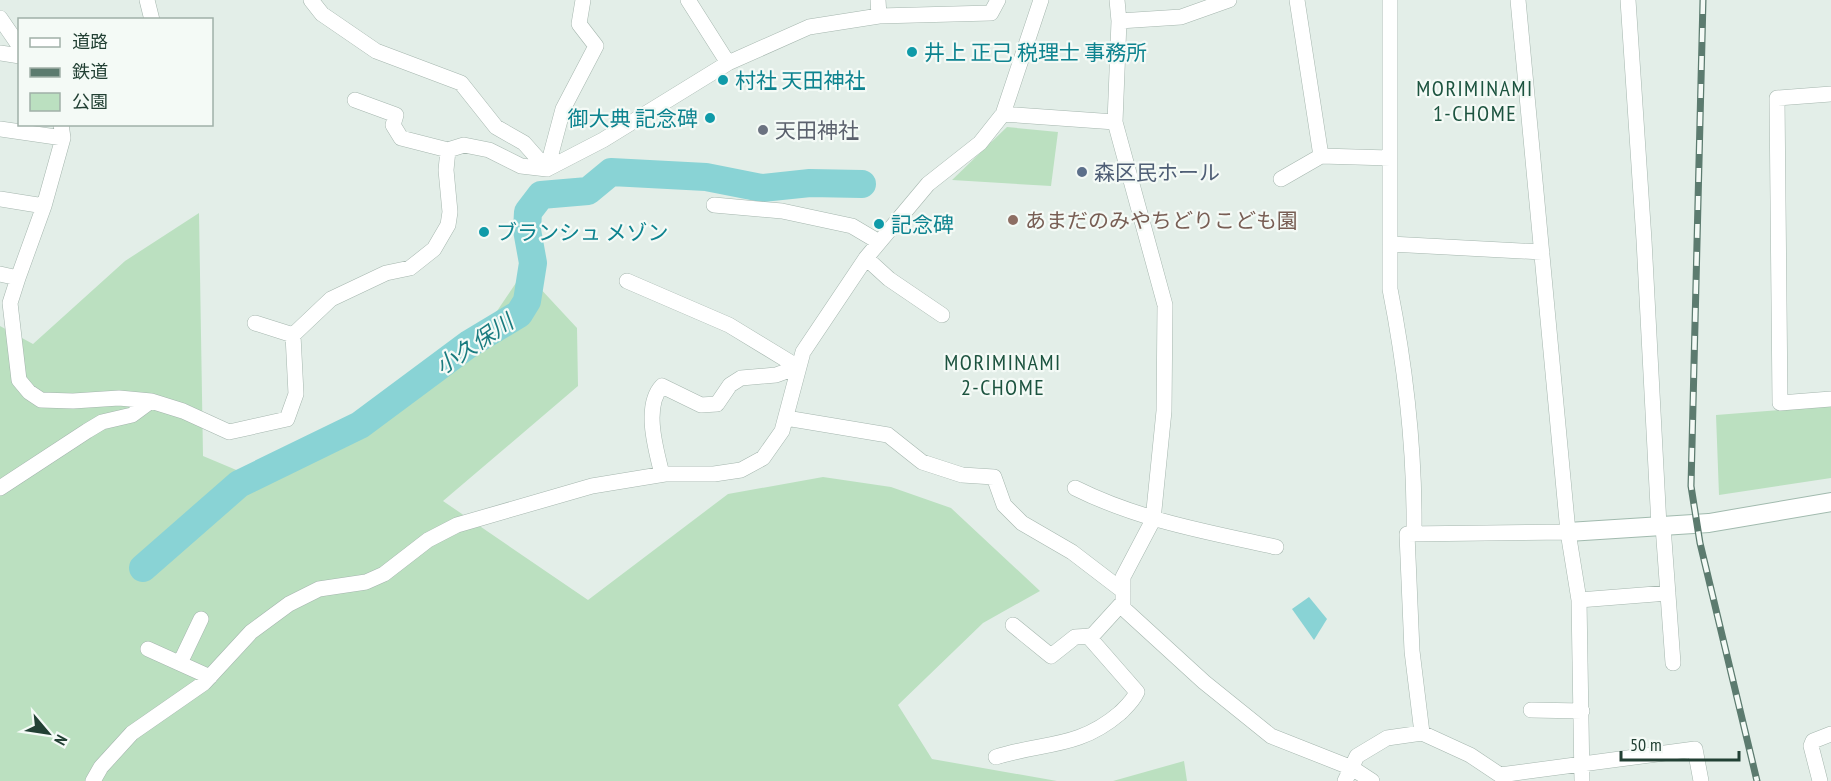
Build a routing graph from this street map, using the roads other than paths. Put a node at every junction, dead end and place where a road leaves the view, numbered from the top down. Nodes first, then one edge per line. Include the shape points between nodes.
1 (147, 0) edge
2 (311, 0) edge
3 (583, 0) edge
4 (688, 0) edge
5 (878, 0) edge
6 (998, 0) edge
7 (1041, 0) edge
8 (1118, 0) edge
9 (1229, 0) edge
10 (1297, 0) edge
11 (1390, 0) edge
12 (1518, 0) edge
13 (1628, 0) edge
14 (879, 16) junction
15 (0, 18) edge
16 (152, 18) edge
17 (1119, 21) junction
18 (18, 44) edge
19 (0, 53) edge
20 (18, 56) edge
21 (728, 63) junction
22 (1831, 94) edge
23 (355, 100) dead end
24 (1002, 114) junction
25 (1114, 122) junction
26 (0, 129) edge
27 (62, 131) edge
28 (448, 150) junction
29 (1321, 156) junction
30 (1390, 158) junction
31 (547, 169) junction
32 (1281, 179) dead end
33 (0, 199) edge
34 (714, 205) dead end
35 (44, 206) junction
36 (879, 242) junction
37 (1390, 244) junction
38 (1542, 252) junction
39 (866, 258) junction
40 (0, 273) edge
41 (18, 278) junction
42 (627, 281) dead end
43 (942, 315) dead end
44 (255, 323) dead end
45 (293, 335) junction
46 (798, 367) junction
47 (1831, 399) edge
48 (151, 401) junction
49 (786, 418) junction
50 (662, 474) junction
51 (0, 488) edge
52 (1075, 488) dead end
53 (1831, 502) edge
54 (1153, 520) junction
55 (1661, 526) junction
56 (1568, 532) junction
57 (1414, 534) junction
58 (1276, 547) dead end
59 (1668, 593) junction
60 (1123, 596) junction
61 (1579, 600) junction
62 (201, 619) dead end
63 (1013, 625) dead end
64 (1088, 636) junction
65 (148, 649) dead end
66 (180, 663) junction
67 (1673, 663) dead end
68 (210, 677) junction
69 (1531, 710) dead end
70 (1582, 711) junction
71 (1422, 733) junction
72 (1831, 734) edge
73 (996, 758) dead end
74 (1582, 763) junction
75 (1349, 774) edge
76 (93, 781) edge
77 (1372, 781) edge
78 (1582, 781) edge
79 (1701, 781) edge
80 (1820, 781) edge

1 - 16 street
2 - 31 street via 322,14 376,51 461,83 496,127 524,143
3 - 31 street via 579,24 596,46 563,109
4 - 21 street
5 - 14 street
6 - 14 street via 991,13
7 - 24 street
8 - 17 street
9 - 17 street via 1181,17
10 - 29 street
11 - 30 street
12 - 38 street
13 - 55 street
14 - 21 street via 809,27
15 - 18 street
17 - 25 street
19 - 20 street
21 - 31 street via 603,140
22 - 47 street via 1777,98 1780,403
23 - 28 street via 396,115 393,125 401,138
24 - 25 street
24 - 36 street via 980,143 928,184
25 - 54 street via 1166,305 1164,411
26 - 27 street
27 - 35 street
28 - 31 street via 464,145 489,150 521,166
28 - 45 street via 450,212 448,225 434,249 410,268 386,273 331,299
29 - 30 street
29 - 32 street
30 - 37 street
33 - 35 street
34 - 36 street via 782,211 852,226
35 - 41 street
36 - 39 street
37 - 38 street
37 - 57 street via 1390,289 1410,432
38 - 56 street
39 - 43 street
39 - 46 street via 803,352
40 - 41 street
41 - 48 street via 10,303 19,380 28,392 41,400
42 - 46 street via 729,325
44 - 45 street
45 - 48 street via 296,394 287,419 229,432
46 - 49 street
46 - 50 street via 776,375 741,378 730,385 717,404 701,405 662,386 655,393 652,434
48 - 51 street via 132,415 102,422
49 - 50 street via 782,432 763,458 741,470
49 - 60 street via 888,435 922,462 962,475 994,477 1004,505 1022,523 1072,552
50 - 68 street via 592,486 457,525 428,540 384,574 366,582 319,589 290,604 251,632
52 - 54 street via 1106,504
53 - 55 street via 1709,524
54 - 58 street
54 - 60 street via 1124,577
55 - 56 street
55 - 59 street
56 - 57 street
56 - 61 street
57 - 71 street via 1407,534 1412,651
59 - 61 street
59 - 67 street
60 - 64 street via 1092,636
60 - 75 street via 1123,608 1271,736
61 - 70 street
62 - 66 street
63 - 64 street via 1051,656 1075,637
64 - 73 street via 1137,692 1133,700 1111,720 1080,739
65 - 66 street
66 - 68 street
68 - 76 street via 132,733
69 - 70 street
70 - 74 street
71 - 74 street via 1470,755 1500,775
71 - 75 street via 1387,738 1357,756
72 - 80 street via 1813,741 1811,746
74 - 78 street
74 - 79 street via 1695,749
75 - 77 street

